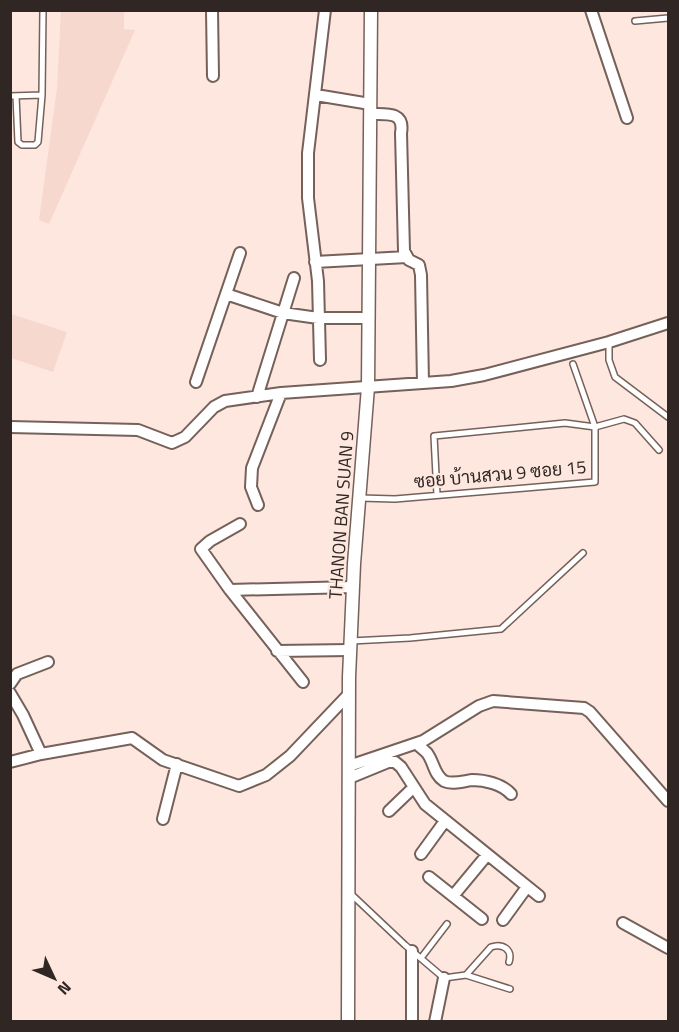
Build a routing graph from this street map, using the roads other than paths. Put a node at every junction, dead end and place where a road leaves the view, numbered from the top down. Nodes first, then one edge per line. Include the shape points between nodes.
1 (43, 10) edge
2 (212, 10) edge
3 (325, 10) edge
4 (371, 10) edge
5 (591, 10) edge
6 (669, 18) edge
7 (635, 21) dead end
8 (213, 76) dead end
9 (42, 95) junction
10 (13, 96) edge
11 (316, 96) junction
12 (370, 109) junction
13 (627, 118) dead end
14 (240, 253) dead end
15 (406, 257) junction
16 (368, 258) junction
17 (315, 262) junction
18 (294, 278) dead end
19 (226, 294) junction
20 (283, 313) junction
21 (318, 318) junction
22 (368, 318) junction
23 (669, 323) edge
24 (609, 342) junction
25 (320, 360) dead end
26 (573, 364) dead end
27 (196, 382) dead end
28 (423, 383) junction
29 (368, 387) junction
30 (281, 393) junction
31 (257, 397) junction
32 (669, 417) edge
33 (595, 427) junction
34 (10, 428) edge
35 (659, 450) dead end
36 (437, 495) junction
37 (359, 498) junction
38 (258, 505) dead end
39 (240, 524) dead end
40 (583, 553) dead end
41 (353, 587) junction
42 (230, 590) junction
43 (351, 645) junction
44 (277, 651) junction
45 (48, 662) dead end
46 (303, 682) dead end
47 (10, 684) edge
48 (10, 693) edge
49 (349, 694) junction
50 (417, 744) junction
51 (41, 754) junction
52 (10, 762) edge
53 (177, 764) junction
54 (349, 772) junction
55 (414, 787) junction
56 (511, 794) dead end
57 (669, 801) edge
58 (389, 811) dead end
59 (163, 819) dead end
60 (445, 821) junction
61 (421, 854) dead end
62 (487, 855) junction
63 (429, 878) dead end
64 (527, 887) junction
65 (349, 892) junction
66 (453, 896) junction
67 (540, 896) dead end
68 (482, 919) dead end
69 (503, 920) dead end
70 (447, 924) dead end
71 (623, 924) dead end
72 (669, 948) edge
73 (416, 955) junction
74 (509, 962) dead end
75 (466, 975) junction
76 (444, 978) junction
77 (510, 989) dead end
78 (348, 1022) edge
79 (412, 1022) edge
80 (435, 1022) edge

1 - 9 lane
2 - 8 street
3 - 11 street
4 - 12 street, THANON BAN SUAN 9
5 - 13 street
6 - 7 lane
9 - 10 lane
9 - 10 lane via 38,142 34,145 18,142
11 - 12 street
11 - 17 street via 308,153
12 - 15 street via 394,114 402,125
12 - 16 street, THANON BAN SUAN 9
14 - 19 street
15 - 16 street
15 - 28 street via 419,265 421,274
16 - 17 street
16 - 22 street, THANON BAN SUAN 9
17 - 21 street
18 - 20 street
19 - 20 street
19 - 27 street
20 - 21 street
20 - 31 street
21 - 22 street
21 - 25 street
22 - 29 street, THANON BAN SUAN 9
23 - 24 street
24 - 28 street via 484,375
24 - 32 lane via 609,360 615,377
26 - 33 lane, ซอย บ้านสวน 9 ซอย 15
28 - 29 street
29 - 30 street
29 - 37 street, THANON BAN SUAN 9
30 - 31 street
30 - 38 street via 252,468 251,487
31 - 34 street via 225,401 185,437 172,443 138,430
33 - 35 lane via 624,419 635,423
33 - 36 lane, ซอย บ้านสวน 9 ซอย 15 via 595,482
33 - 36 lane via 565,423 434,436
36 - 37 lane, ซอย บ้านสวน 9 ซอย 15 via 395,500
37 - 41 street, THANON BAN SUAN 9
39 - 42 street via 201,549
40 - 43 lane via 501,629
41 - 42 street
41 - 43 street, THANON BAN SUAN 9
42 - 44 street
43 - 44 street
43 - 49 street, THANON BAN SUAN 9
44 - 46 street
45 - 47 street via 17,674
48 - 51 street
49 - 53 street via 290,756 266,775 239,786
49 - 54 street, THANON BAN SUAN 9
50 - 54 street
50 - 56 street via 444,781 490,783
50 - 57 street via 479,705 493,701 584,708
51 - 52 street
51 - 53 street via 132,738 163,760
53 - 59 street
54 - 55 street via 395,762
54 - 65 street, THANON BAN SUAN 9
55 - 58 street
55 - 60 street via 425,804
60 - 61 street
60 - 62 street
62 - 64 street
62 - 66 street
63 - 66 street
64 - 67 street
64 - 69 street
65 - 73 lane
65 - 78 street, THANON BAN SUAN 9
66 - 68 street
70 - 73 lane
71 - 72 street
73 - 76 lane
73 - 79 street
74 - 75 lane via 509,951 496,945
75 - 76 lane
75 - 77 lane
76 - 80 street

